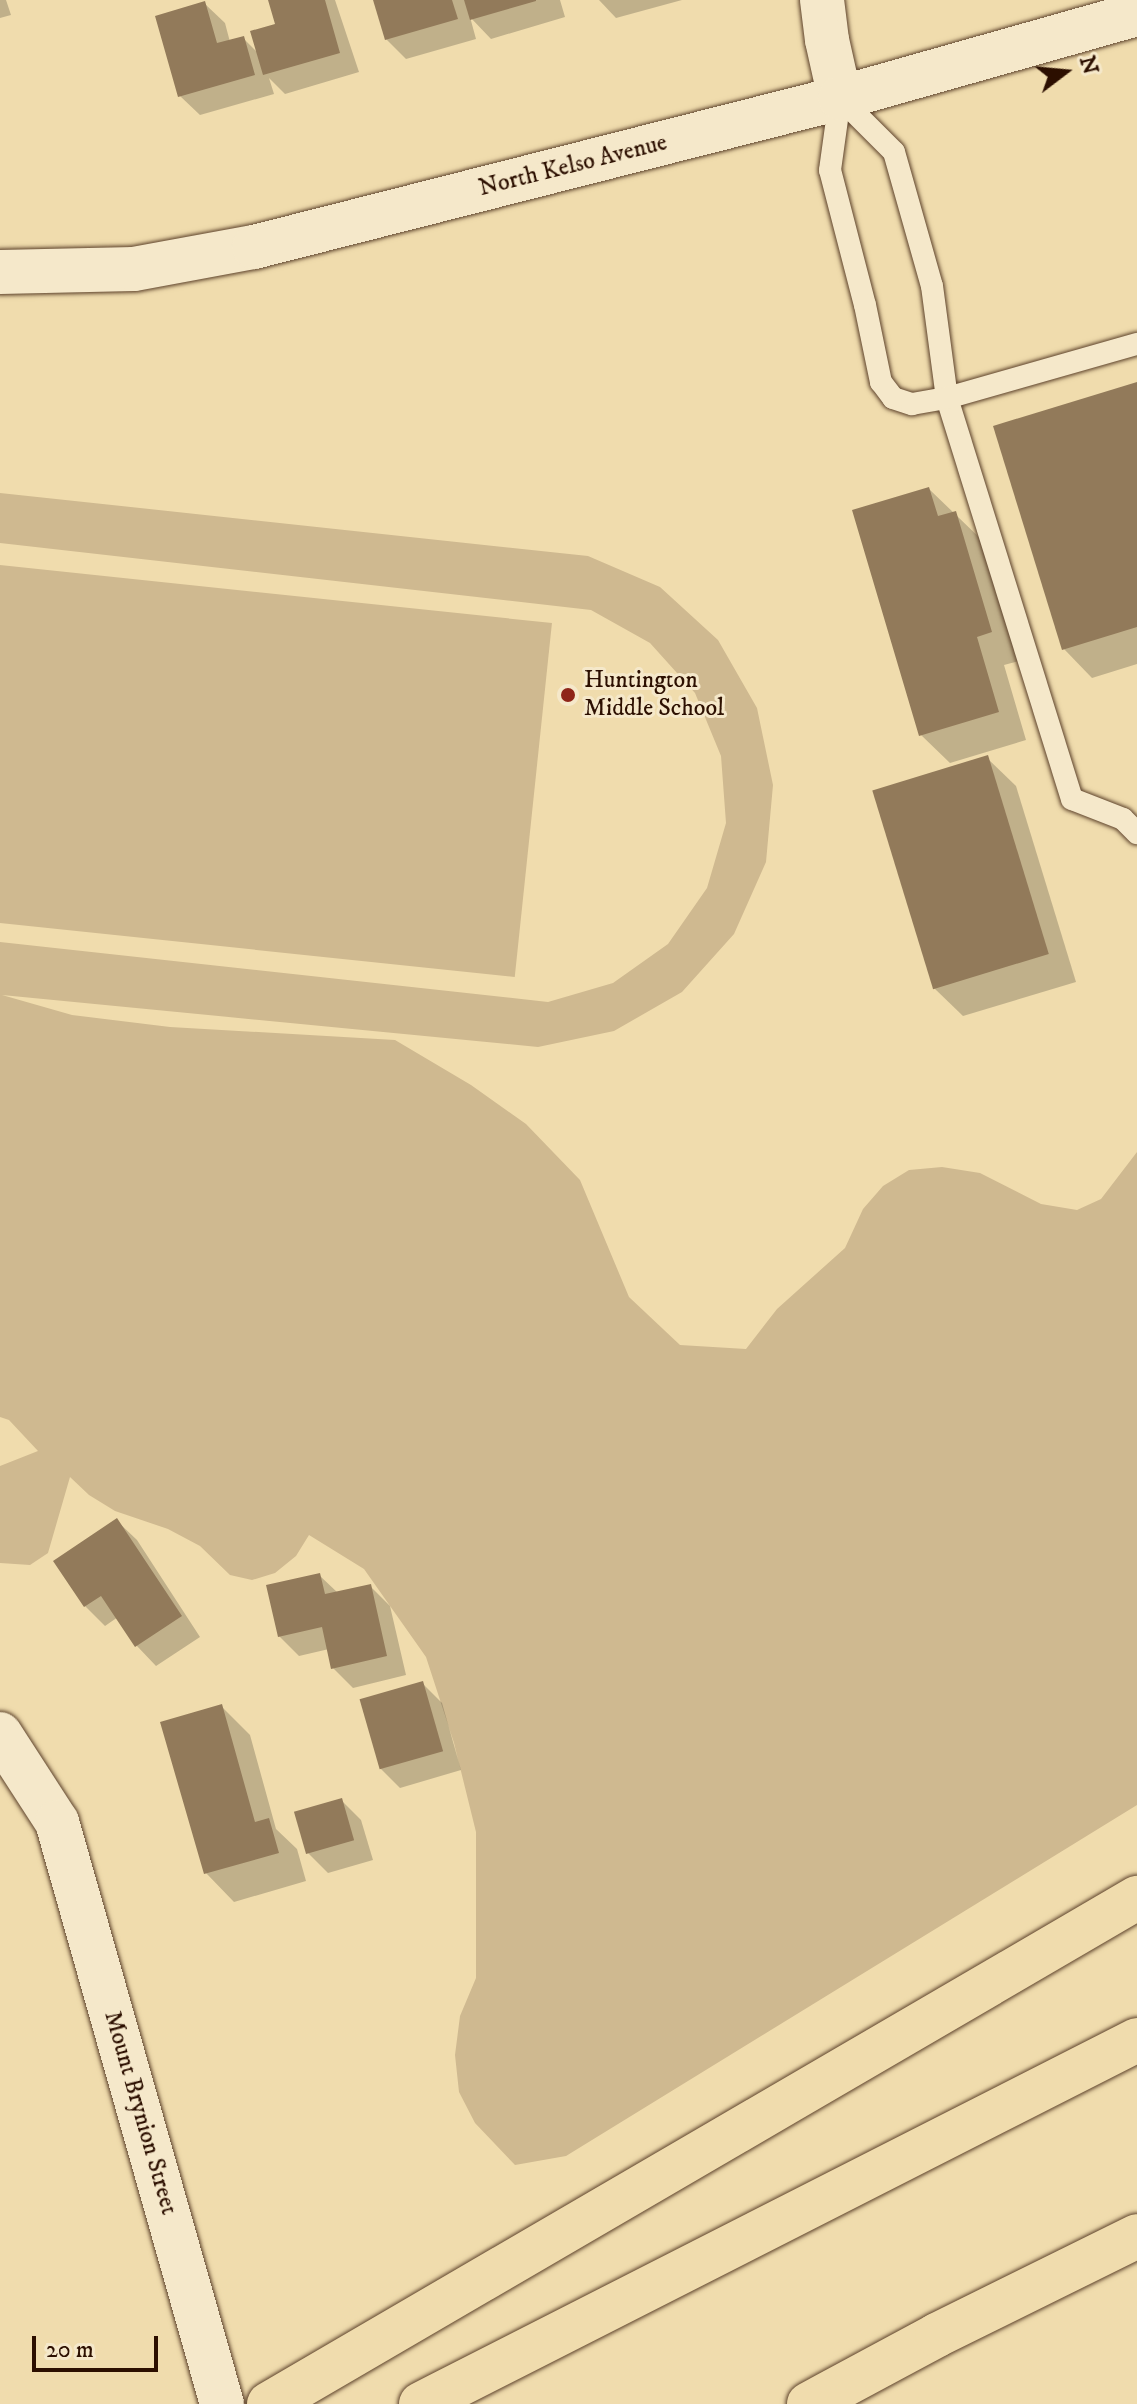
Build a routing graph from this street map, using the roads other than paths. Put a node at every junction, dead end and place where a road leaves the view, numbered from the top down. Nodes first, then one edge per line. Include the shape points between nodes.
1 (822, 0) edge
2 (1137, 14) edge
3 (840, 98) junction
4 (0, 272) edge
5 (1137, 344) edge
6 (947, 398) junction
7 (1137, 833) edge
8 (0, 1734) edge
9 (1137, 1898) edge
10 (1137, 2040) edge
11 (1137, 2236) edge
12 (1137, 2269) edge
13 (937, 2335) junction
14 (222, 2404) edge
15 (269, 2404) edge
16 (421, 2404) edge
17 (809, 2404) edge

1 - 3 street
2 - 3 street, North Kelso Avenue
3 - 4 street, North Kelso Avenue via 254,247 134,269
3 - 6 lane via 894,152 932,286
3 - 6 lane via 830,170 881,382 893,398 912,404
5 - 6 lane
6 - 7 lane via 1072,799 1123,819
8 - 14 street, Mount Brynion Street via 57,1822
9 - 15 highway
10 - 16 highway
11 - 13 highway
12 - 13 highway
13 - 17 highway

